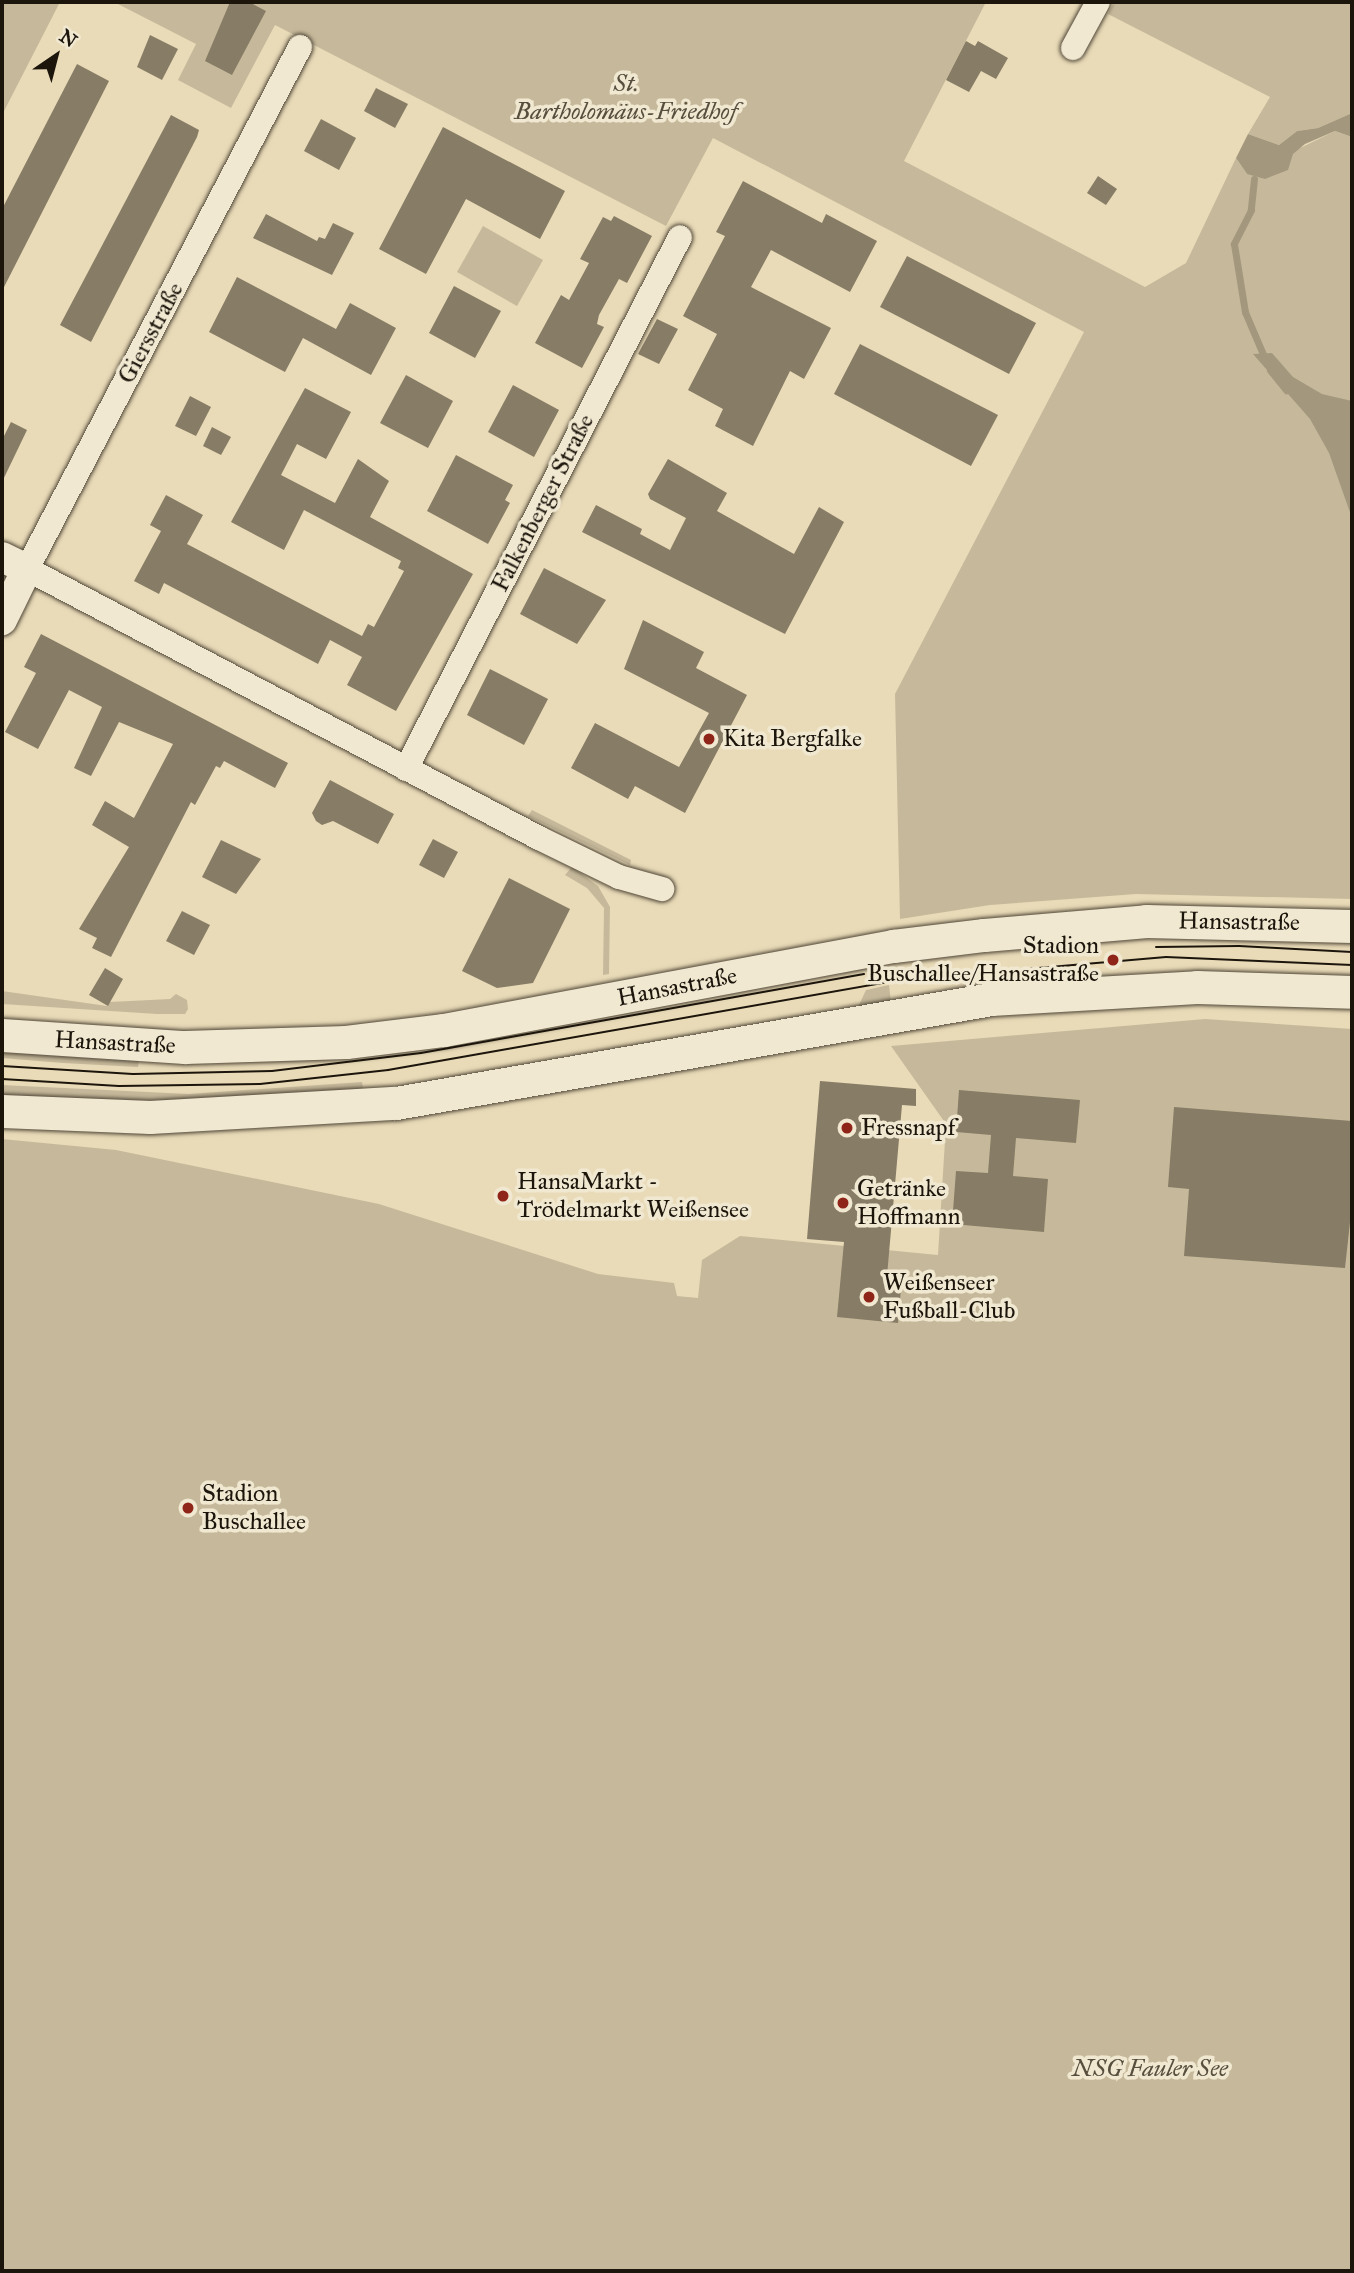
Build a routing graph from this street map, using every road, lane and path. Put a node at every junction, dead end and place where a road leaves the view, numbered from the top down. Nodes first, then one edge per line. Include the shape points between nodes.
1 (1098, 2) edge
2 (300, 47) dead end
3 (1073, 48) dead end
4 (680, 237) dead end
5 (14, 563) edge
6 (2, 620) edge
7 (406, 769) junction
8 (662, 889) dead end
9 (1352, 926) edge
10 (1352, 992) edge
11 (2, 1035) edge
12 (2, 1111) edge

1 - 3 street
2 - 5 street, Giersstraße
4 - 7 street, Falkenberger Straße
5 - 6 street, Giersstraße
5 - 7 street
7 - 8 street via 619,877
9 - 11 main road, Hansastraße via 1146,921 984,935 893,946 506,1019 346,1042 185,1047
10 - 12 main road via 1175,987 991,999 396,1103 150,1117

